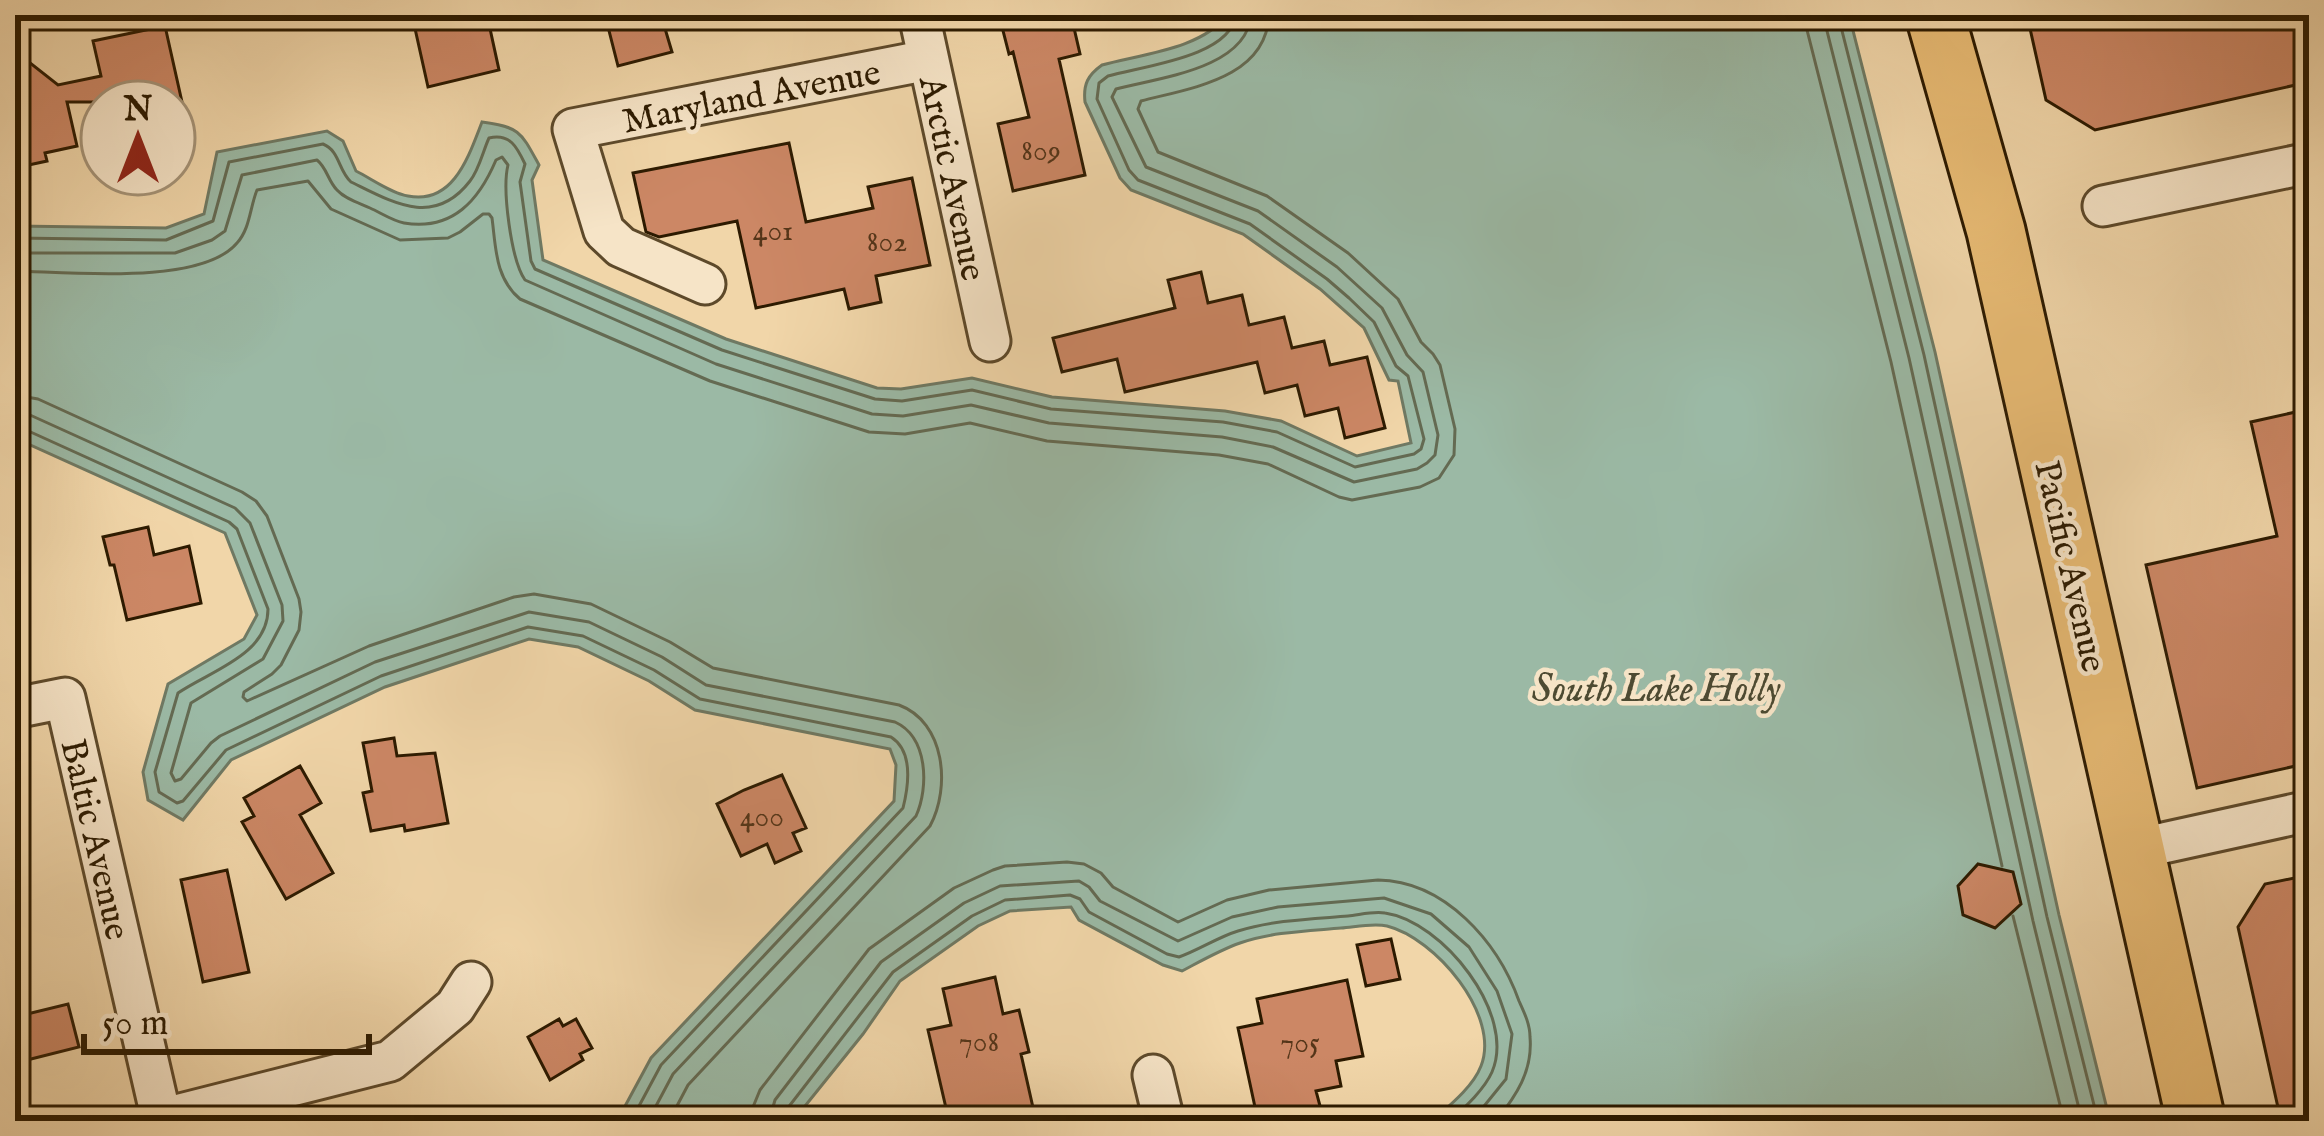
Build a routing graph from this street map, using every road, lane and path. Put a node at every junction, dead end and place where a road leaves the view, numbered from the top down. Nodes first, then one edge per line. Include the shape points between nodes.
1 (919, 15) edge
2 (1935, 15) edge
3 (928, 60) junction
4 (2309, 164) edge
5 (2103, 206) dead end
6 (705, 284) dead end
7 (990, 341) dead end
8 (15, 708) edge
9 (2309, 811) edge
10 (2136, 849) junction
11 (471, 982) dead end
12 (1154, 1075) dead end
13 (159, 1120) edge
14 (1164, 1121) edge
15 (2196, 1121) edge

1 - 3 street, Arctic Avenue
2 - 10 highway, Pacific Avenue via 1996,231
3 - 6 street, Maryland Avenue via 573,129 604,231 621,247
3 - 7 street, Arctic Avenue
4 - 5 street
8 - 13 street, Baltic Avenue via 65,698
9 - 10 street
10 - 15 highway, Pacific Avenue
11 - 13 street via 455,1007 390,1061
12 - 14 street

